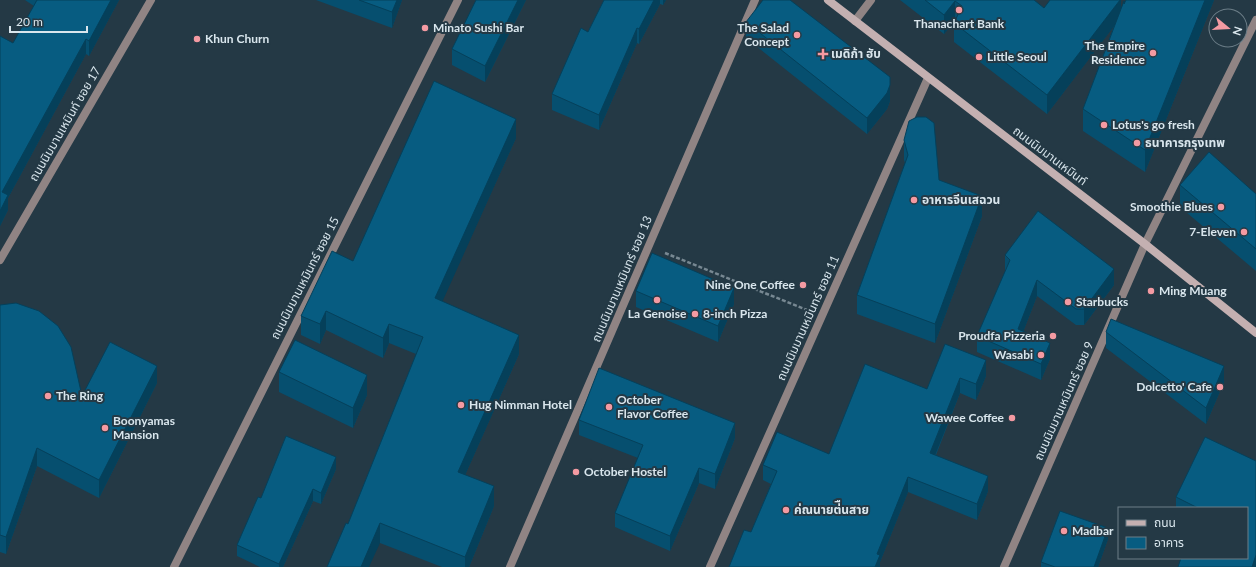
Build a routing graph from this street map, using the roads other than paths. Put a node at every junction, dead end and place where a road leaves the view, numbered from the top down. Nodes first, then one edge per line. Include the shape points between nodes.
1 (150, 0) edge
2 (458, 0) edge
3 (755, 0) edge
4 (828, 0) edge
5 (871, 0) edge
6 (1256, 20) edge
7 (855, 21) junction
8 (928, 78) junction
9 (1145, 244) junction
10 (0, 260) edge
11 (1256, 333) edge
12 (174, 567) edge
13 (510, 567) edge
14 (710, 567) edge
15 (1004, 567) edge

1 - 10 street, ถนนนิมมานเหมินท์ ซอย 17
2 - 12 street, ถนนนิมมานเหมินทร์ ซอย 15
3 - 13 street, ถนนนิมมานเหมินทร์ ซอย 13
4 - 7 main road, ถนนนิมมานเหมินท์
5 - 7 street
6 - 9 street, ถนนนิมมานเหมินทร์ ซอย 9
7 - 8 main road, ถนนนิมมานเหมินท์
8 - 9 main road, ถนนนิมมานเหมินท์
8 - 14 street, ถนนนิมมานเหมินทร์ ซอย 11
9 - 11 main road, ถนนนิมมานเหมินท์
9 - 15 street, ถนนนิมมานเหมินทร์ ซอย 9

